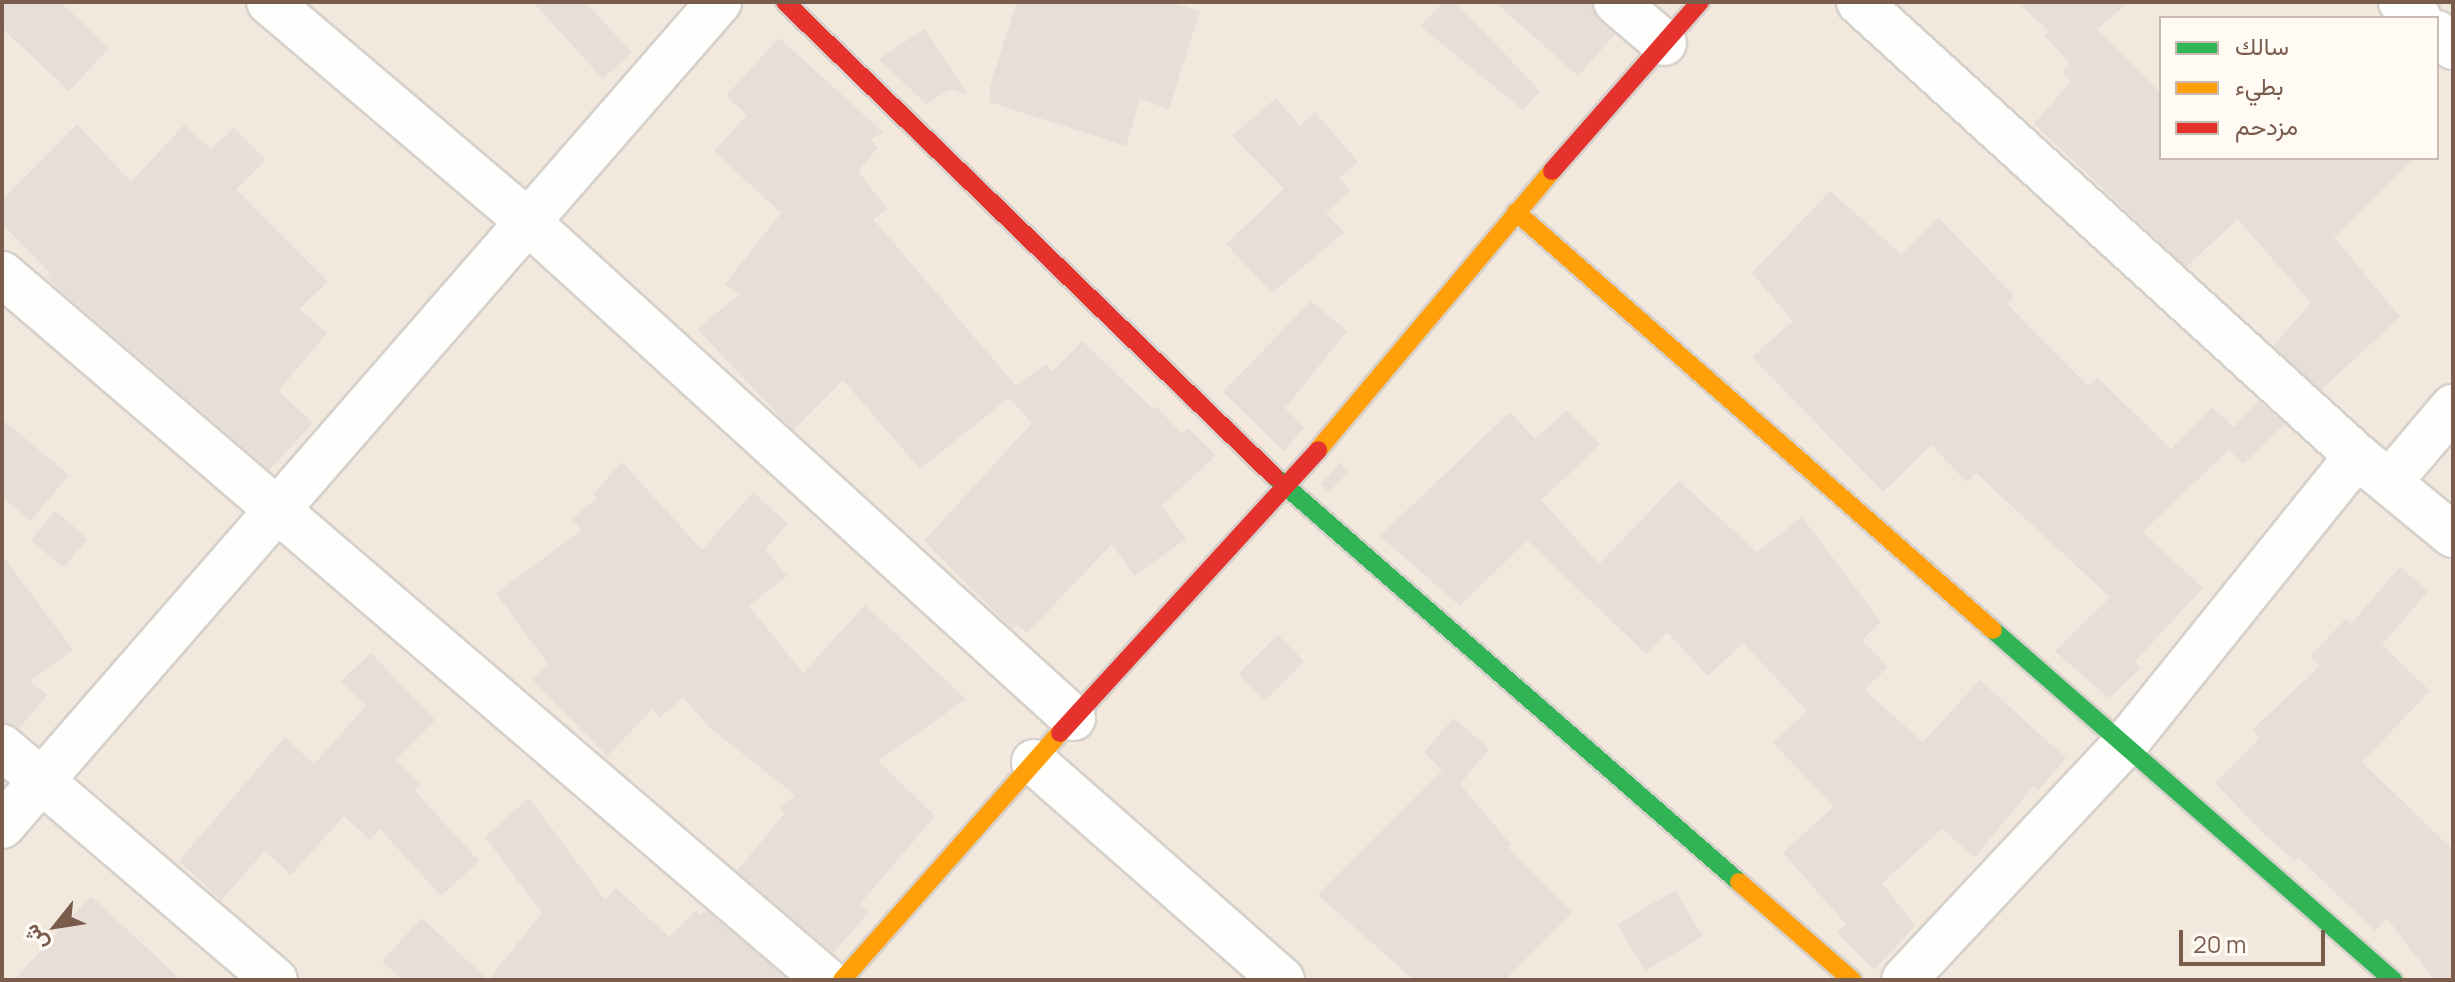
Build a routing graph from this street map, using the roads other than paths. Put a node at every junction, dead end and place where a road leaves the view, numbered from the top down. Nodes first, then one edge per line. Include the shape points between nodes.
1 (269, 2) edge
2 (719, 2) edge
3 (785, 2) edge
4 (1616, 2) edge
5 (1700, 2) edge
6 (1859, 2) edge
7 (2401, 2) edge
8 (2417, 16) edge
9 (1664, 43) junction
10 (1516, 212) junction
11 (528, 222) junction
12 (2, 274) edge
13 (2453, 407) edge
14 (2374, 468) junction
15 (1286, 488) junction
16 (275, 512) junction
17 (2453, 535) edge
18 (1073, 718) junction
19 (2127, 742) junction
20 (2, 747) edge
21 (1034, 762) junction
22 (41, 780) junction
23 (2, 826) edge
24 (275, 980) edge
25 (826, 980) edge
26 (842, 980) edge
27 (1282, 980) edge
28 (1852, 980) edge
29 (1904, 980) edge
30 (2393, 980) edge

1 - 11 street
2 - 11 street
3 - 15 street
4 - 9 street
5 - 9 street
6 - 14 street
7 - 8 street
9 - 10 street
10 - 15 street
10 - 19 street
11 - 16 street
11 - 18 street
12 - 16 street
13 - 14 street
14 - 17 street
14 - 19 street
15 - 18 street
15 - 28 street
16 - 22 street
16 - 25 street
18 - 21 street
19 - 29 street
19 - 30 street
20 - 22 street
21 - 26 street
21 - 27 street
22 - 23 street
22 - 24 street

